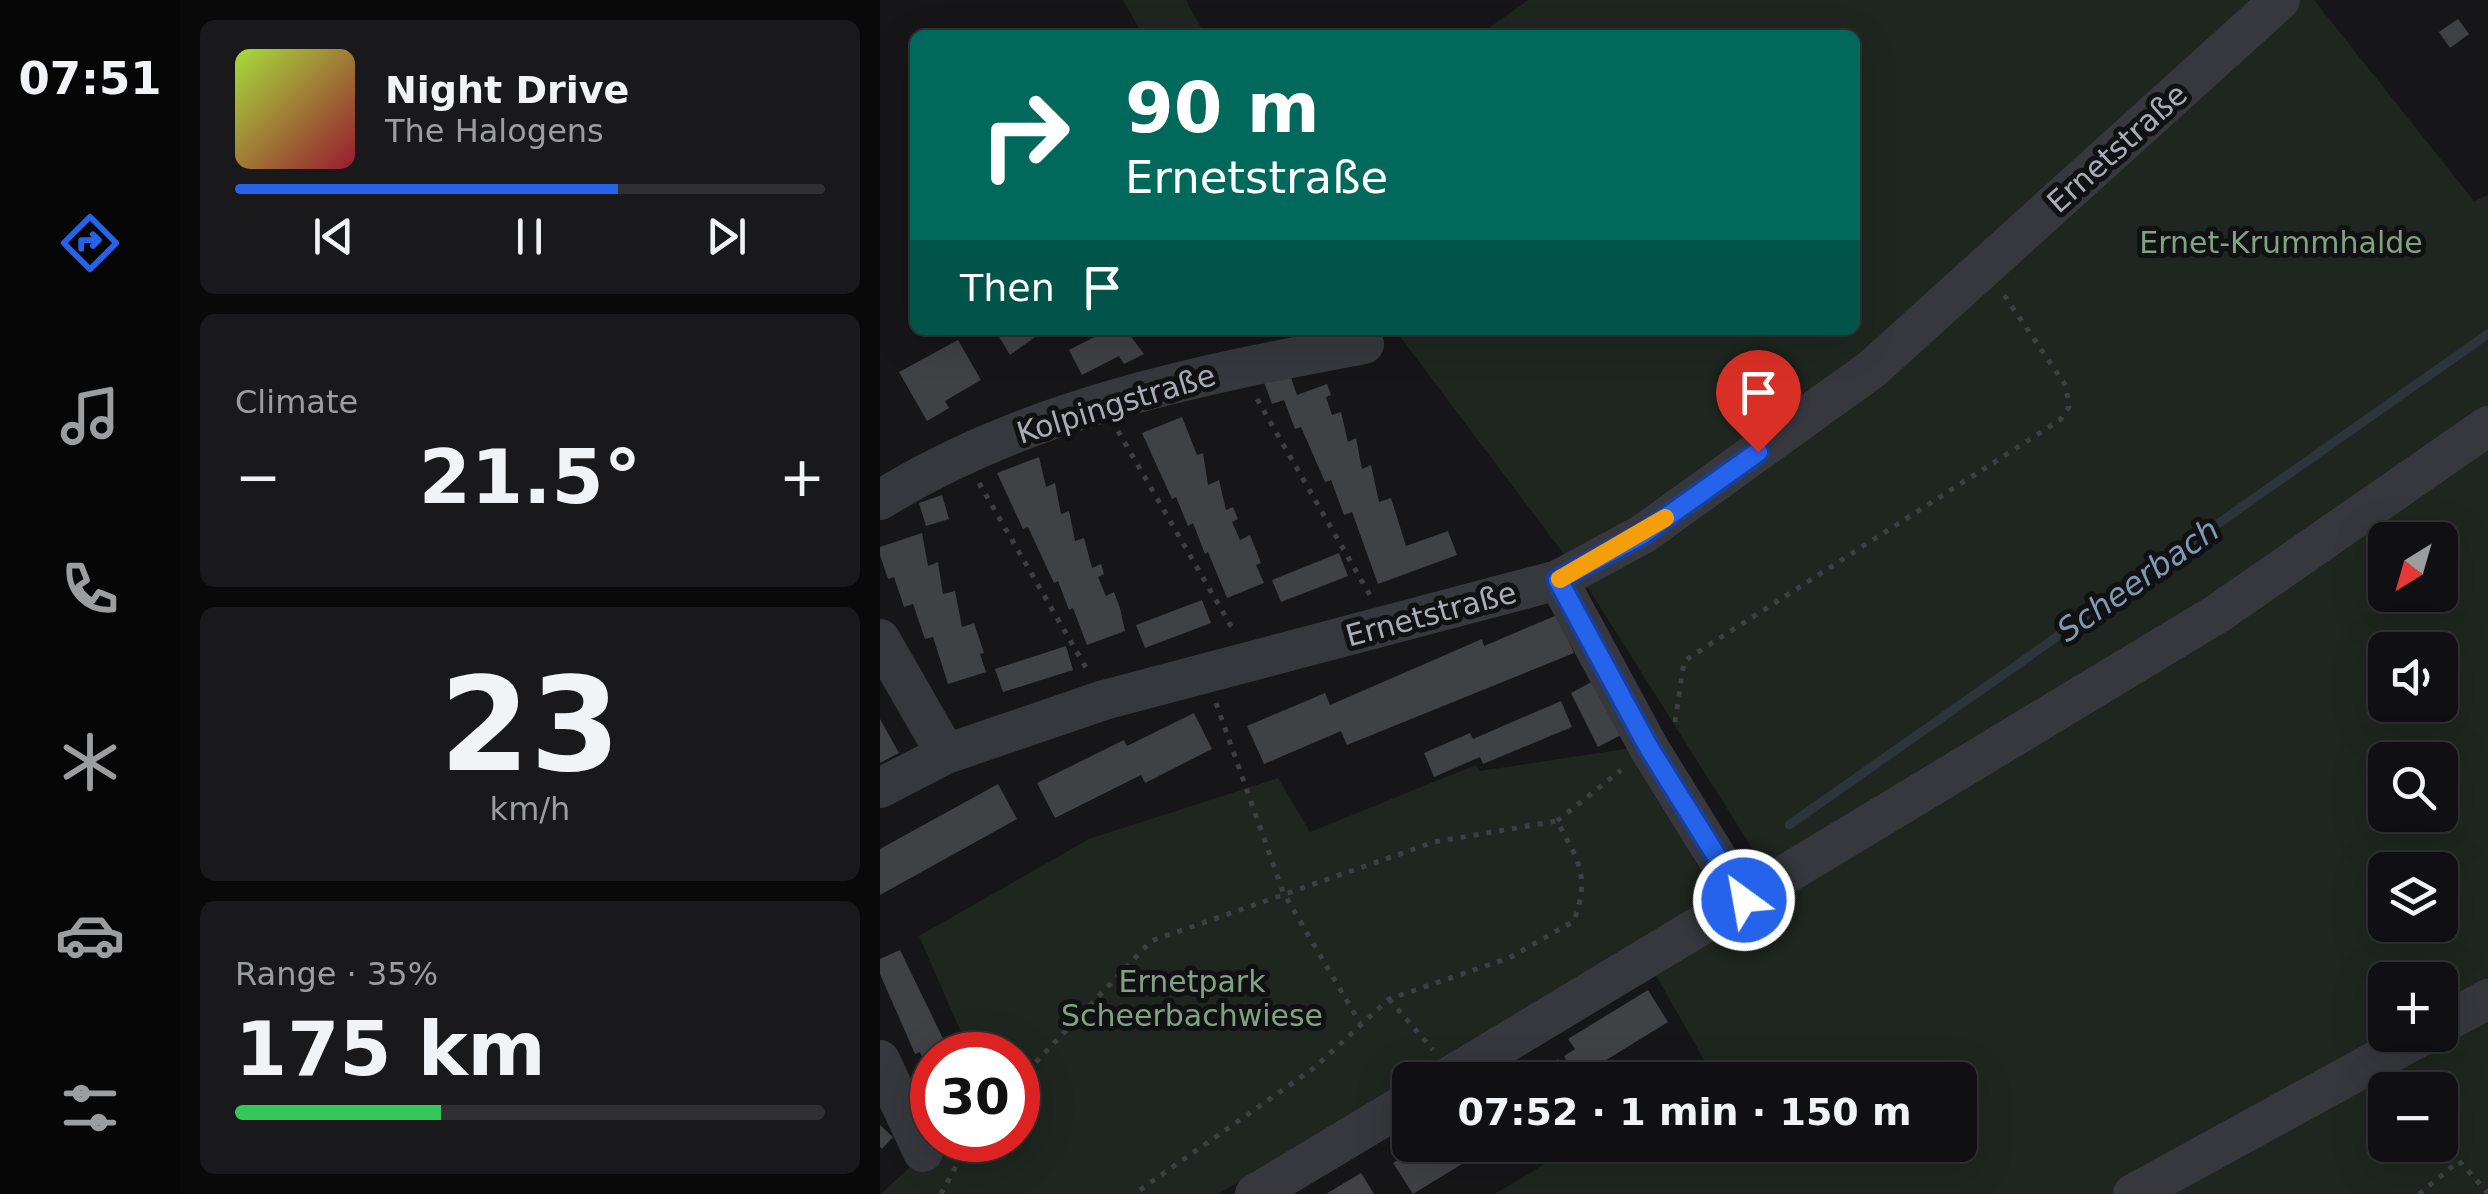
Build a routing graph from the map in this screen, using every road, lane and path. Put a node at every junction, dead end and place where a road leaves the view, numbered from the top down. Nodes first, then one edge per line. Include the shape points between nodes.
1 (2280, 0) edge
2 (1985, 267) junction
3 (1364, 344) dead end
4 (1240, 367) junction
5 (1102, 403) junction
6 (2488, 426) edge
7 (963, 455) junction
8 (880, 500) edge
9 (1558, 580) junction
10 (1388, 625) junction
11 (880, 639) edge
12 (1251, 662) junction
13 (1206, 674) junction
14 (1104, 700) junction
15 (1649, 748) junction
16 (946, 754) junction
17 (880, 788) edge
18 (1557, 821) junction
19 (1284, 892) junction
20 (1744, 900) junction
21 (1389, 999) junction
22 (2488, 999) edge
23 (2458, 1016) edge
24 (1360, 1023) junction
25 (2392, 1052) edge
26 (1040, 1058) edge
27 (880, 1060) edge
28 (1438, 1062) edge
29 (1475, 1062) edge
30 (1392, 1112) edge
31 (910, 1124) edge
32 (1134, 1194) edge
33 (1255, 1194) edge
34 (2132, 1194) edge
35 (2419, 1194) edge
36 (2488, 1194) edge

1 - 2 street, Ernetstraße
2 - 9 street, Ernetstraße via 1872,368 1643,534
2 - 15 path via 2066,386 2069,407 2060,420 1684,661 1672,736
3 - 4 street, Kolpingstraße
4 - 5 street, Kolpingstraße
4 - 10 path
5 - 7 street, Kolpingstraße
5 - 12 path
6 - 20 street via 2218,614
7 - 8 street, Kolpingstraße
7 - 14 path
9 - 10 street, Ernetstraße
9 - 15 street
10 - 12 street, Ernetstraße
11 - 16 street
12 - 13 street, Ernetstraße
13 - 14 street, Ernetstraße
13 - 19 path
14 - 16 street, Ernetstraße
15 - 18 path
15 - 20 street
16 - 17 street, Ernetstraße
18 - 19 path via 1434,842
18 - 21 path via 1583,869 1574,922 1490,966
19 - 24 path
19 - 26 path via 1150,941
20 - 29 street
21 - 24 path
21 - 28 path
22 - 23 street
24 - 32 path via 1314,1068
25 - 34 street
27 - 31 street
30 - 33 street
35 - 36 path via 2458,1161

